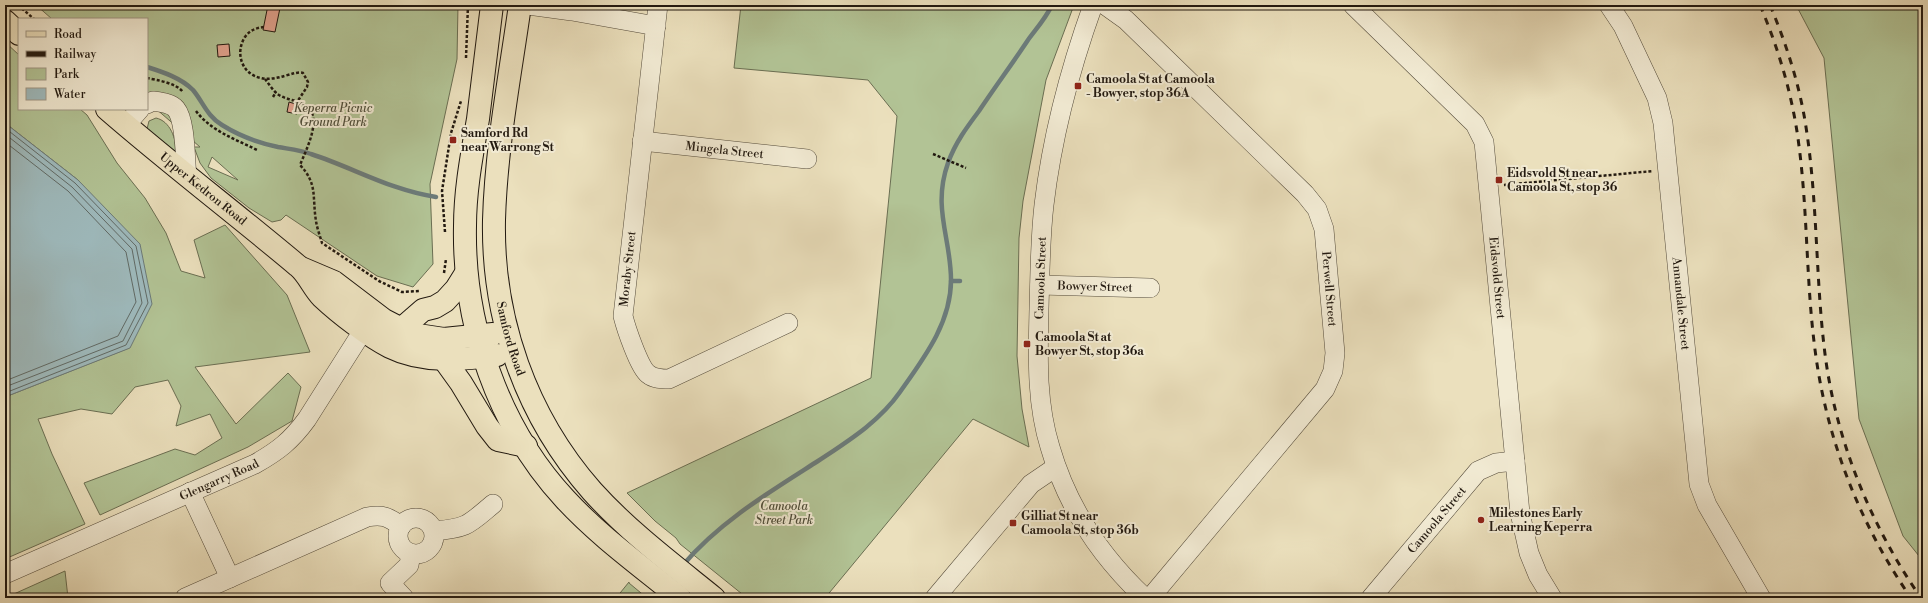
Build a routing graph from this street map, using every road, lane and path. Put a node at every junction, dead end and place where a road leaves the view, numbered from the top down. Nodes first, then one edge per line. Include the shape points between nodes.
1 (18, 5) edge
2 (492, 5) edge
3 (520, 5) edge
4 (528, 5) edge
5 (658, 5) edge
6 (1093, 5) edge
7 (1106, 5) edge
8 (1353, 5) edge
9 (1609, 5) edge
10 (33, 18) edge
11 (5, 22) edge
12 (656, 26) junction
13 (264, 27) dead end
14 (18, 33) edge
15 (148, 78) edge
16 (265, 79) junction
17 (276, 92) junction
18 (184, 95) dead end
19 (273, 97) dead end
20 (297, 102) junction
21 (148, 104) edge
22 (192, 105) dead end
23 (108, 110) edge
24 (139, 110) edge
25 (126, 125) junction
26 (642, 141) junction
27 (257, 150) dead end
28 (933, 154) dead end
29 (807, 159) dead end
30 (966, 168) dead end
31 (1668, 170) junction
32 (187, 176) junction
33 (1488, 187) junction
34 (466, 273) junction
35 (1040, 285) junction
36 (1150, 288) dead end
37 (423, 291) dead end
38 (369, 321) junction
39 (788, 323) dead end
40 (400, 330) junction
41 (478, 336) junction
42 (510, 342) junction
43 (484, 357) junction
44 (443, 358) junction
45 (526, 446) junction
46 (1515, 461) junction
47 (1056, 467) junction
48 (190, 492) junction
49 (493, 504) dead end
50 (401, 526) junction
51 (434, 531) junction
52 (411, 554) junction
53 (660, 568) junction
54 (5, 574) edge
55 (230, 578) junction
56 (707, 592) edge
57 (185, 598) edge
58 (404, 598) edge
59 (680, 598) edge
60 (934, 598) edge
61 (1145, 598) edge
62 (1150, 598) edge
63 (1371, 598) edge
64 (1552, 598) edge
65 (1761, 598) edge

1 - 10 path
2 - 34 main road, Samford Road via 464,226
3 - 42 main road, Samford Road via 500,149 494,220 497,282
4 - 12 street
5 - 12 street, Moraby Street
6 - 35 street, Camoola Street via 1069,78 1048,175
7 - 62 street, Perwell Street via 1126,20 1312,201 1324,229 1336,353 1333,371 1325,389
8 - 33 street, Eidsvold Street via 1475,124 1484,142
9 - 31 street, Annandale Street via 1623,26 1657,98 1663,123
11 - 14 main road
12 - 26 street, Moraby Street
13 - 16 path via 251,30 247,34 240,48 240,57 250,73
15 - 18 path via 181,90
16 - 17 path
16 - 20 path via 284,77 296,72 303,73 308,78 307,86
17 - 19 path
17 - 20 path
20 - 37 path via 308,107 313,116 311,139 300,165 313,184 316,222 322,243 379,281 402,292
21 - 32 street via 153,101 171,105 176,109 182,124
22 - 27 path via 213,128
23 - 25 main road, Upper Kedron Road
24 - 25 street
25 - 32 main road, Upper Kedron Road
26 - 29 street, Mingela Street
26 - 39 street, Moraby Street via 623,316 628,336 647,374 669,380
28 - 30 path
31 - 33 path
31 - 65 street, Annandale Street via 1699,484 1706,505
32 - 38 main road, Upper Kedron Road via 300,268 334,282
33 - 46 street, Eidsvold Street
34 - 40 main road via 445,301 423,310
34 - 41 main road, Samford Road
35 - 36 street, Bowyer Street
35 - 47 street, Camoola Street via 1037,374 1044,422
38 - 40 main road, Upper Kedron Road
38 - 44 main road, Upper Kedron Road via 390,347 418,356
38 - 48 street, Glengarry Road via 321,399 288,443 255,464
40 - 41 main road, Upper Kedron Road via 435,339
41 - 42 main road, Upper Kedron Road
41 - 43 main road, Samford Road
42 - 43 main road, Upper Kedron Road
42 - 53 main road, Samford Road via 534,404 566,458
43 - 44 main road, Upper Kedron Road
43 - 45 main road, Samford Road via 505,408
44 - 45 main road via 498,440
45 - 53 main road, Samford Road via 564,498 614,544
46 - 63 street, Camoola Street via 1496,463 1478,471
46 - 64 street, Eidsvold Street via 1520,513 1529,553
47 - 60 street via 1031,484
47 - 61 street, Camoola Street via 1074,509 1086,528 1114,567
48 - 54 street, Glengarry Road
48 - 55 street
49 - 51 street via 468,525 458,529
50 - 51 street via 413,518 420,518 426,520
50 - 52 street via 398,531 399,542
50 - 55 street via 390,518 379,515 367,518
51 - 52 street via 435,537 431,548 422,554
52 - 58 street via 409,565 390,583
53 - 56 main road, Samford Road
53 - 59 main road, Samford Road
55 - 57 street

